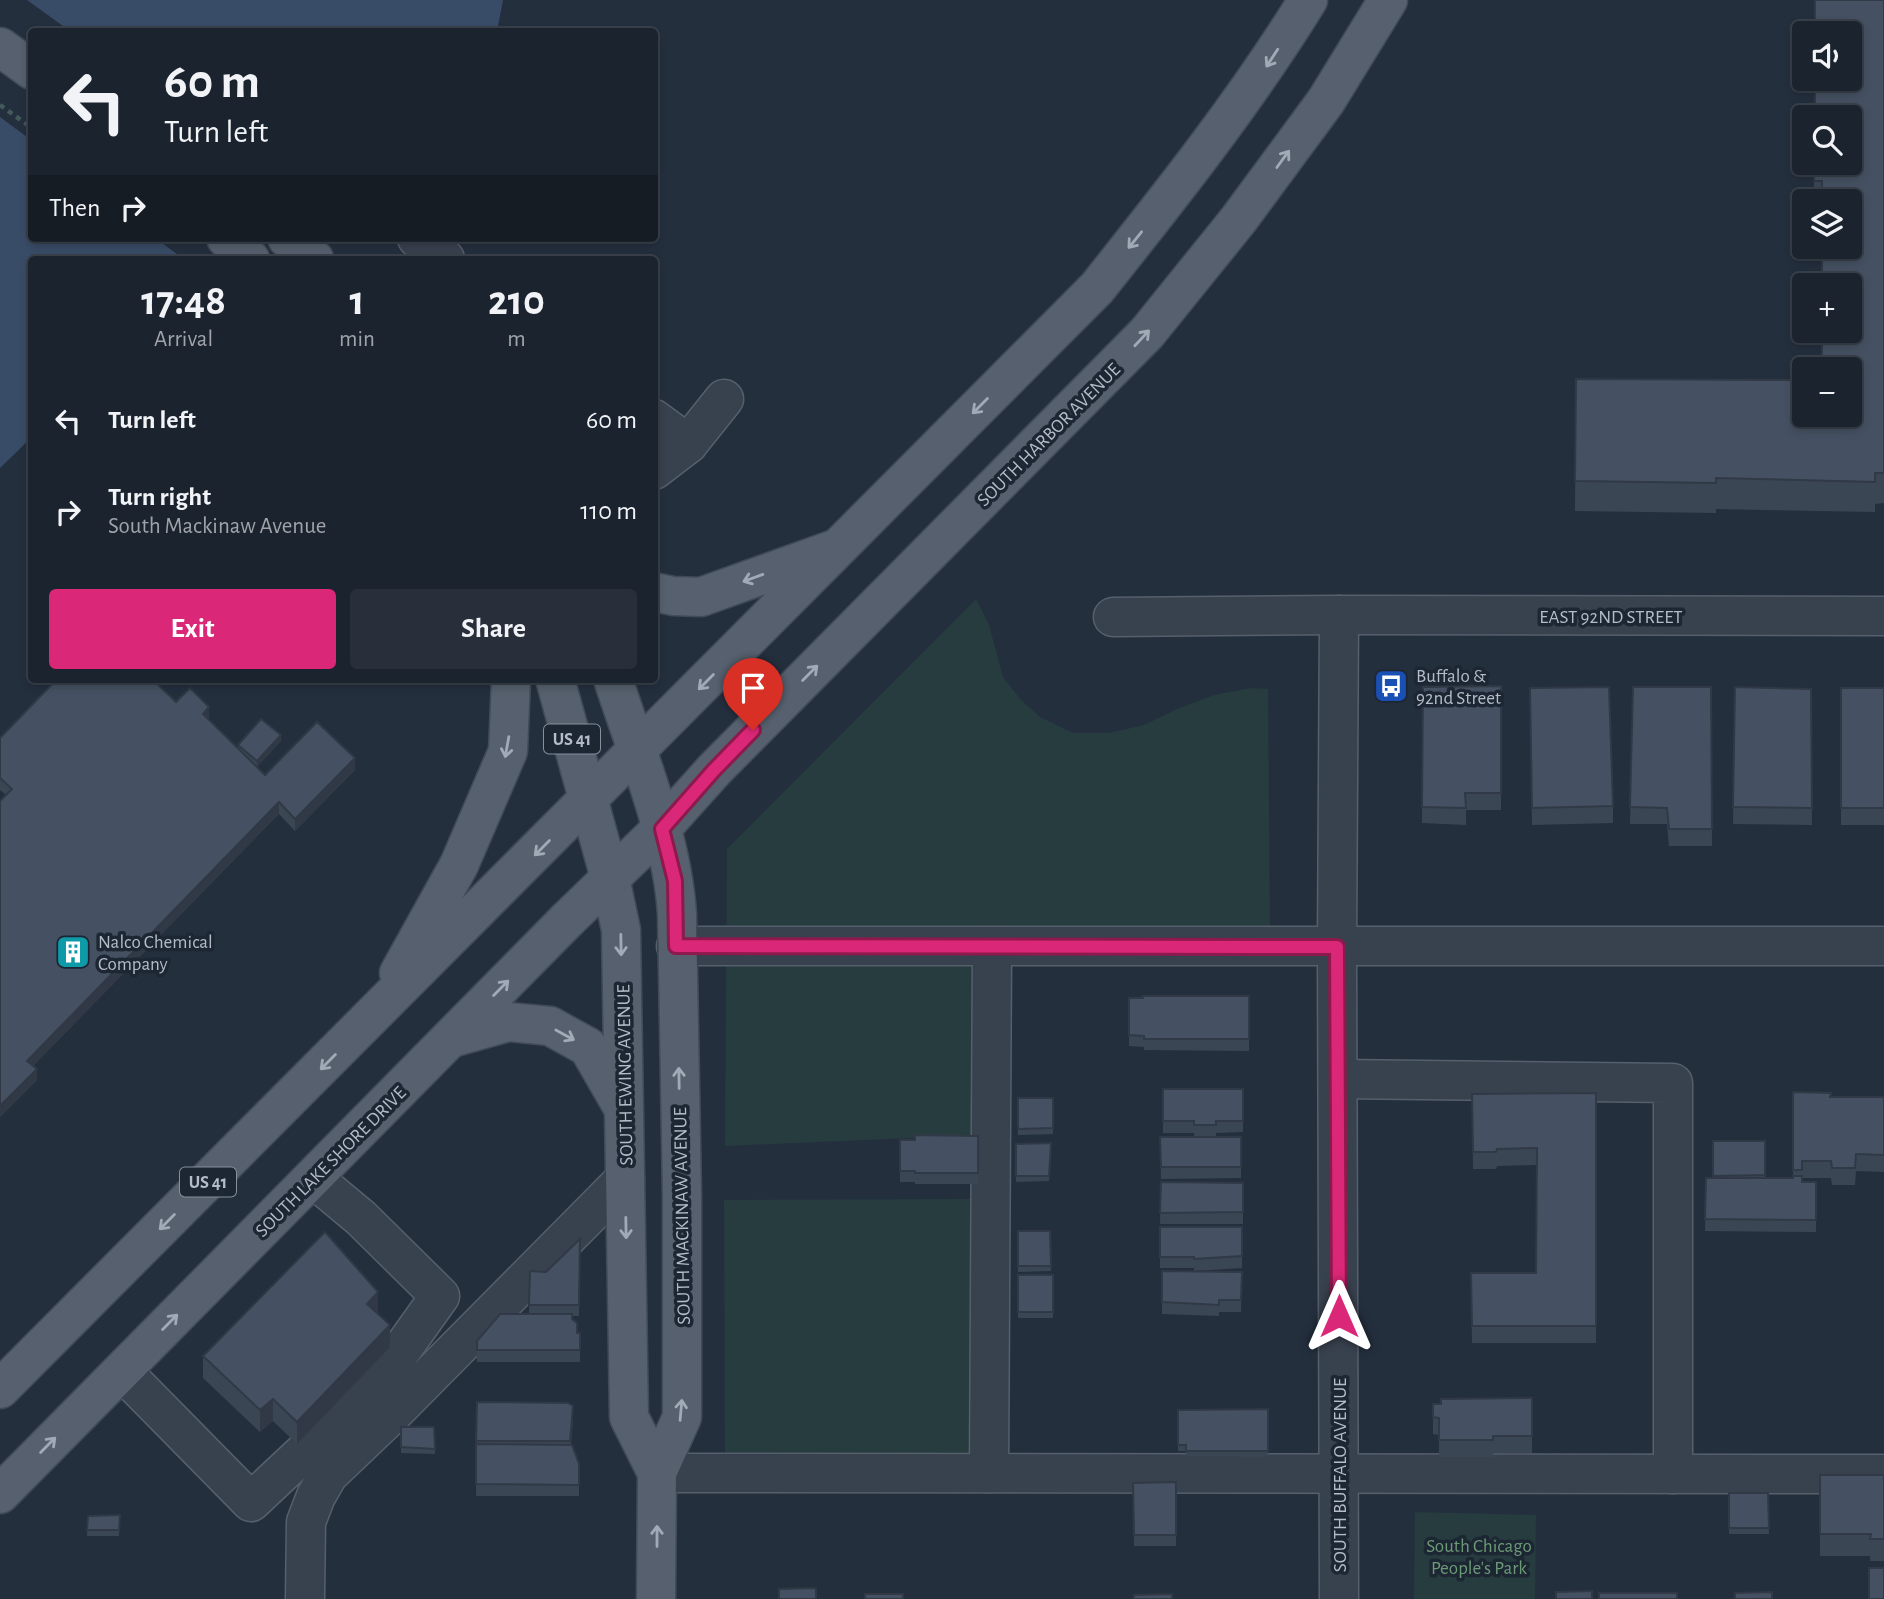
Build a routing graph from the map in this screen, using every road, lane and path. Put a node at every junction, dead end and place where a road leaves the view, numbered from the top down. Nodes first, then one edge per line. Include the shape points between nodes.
1 (1308, 0) edge
2 (1388, 0) edge
3 (0, 47) edge
4 (28, 68) edge
5 (0, 105) edge
6 (28, 125) edge
7 (231, 242) edge
8 (292, 242) edge
9 (422, 242) edge
10 (247, 256) edge
11 (310, 256) edge
12 (441, 256) edge
13 (724, 399) dead end
14 (658, 422) edge
15 (688, 444) junction
16 (658, 467) edge
17 (841, 547) junction
18 (658, 593) edge
19 (1339, 615) junction
20 (1884, 616) edge
21 (1114, 617) dead end
22 (511, 683) edge
23 (556, 683) edge
24 (614, 683) edge
25 (636, 752) junction
26 (590, 799) junction
27 (662, 829) junction
28 (610, 878) junction
29 (676, 946) junction
30 (1884, 946) edge
31 (992, 947) junction
32 (1337, 947) junction
33 (377, 1013) junction
34 (453, 1037) junction
35 (1338, 1079) junction
36 (625, 1110) junction
37 (313, 1178) junction
38 (625, 1179) junction
39 (122, 1371) junction
40 (0, 1389) edge
41 (657, 1473) junction
42 (989, 1473) junction
43 (1340, 1474) junction
44 (1673, 1474) junction
45 (1884, 1474) edge
46 (0, 1494) edge
47 (305, 1599) edge
48 (656, 1599) edge
49 (1339, 1599) edge

1 -> 17 main road via 1270,62 1097,288
27 -> 2 main road, SOUTH HARBOR AVENUE via 714,770 1147,333 1326,101
3 - 4 main road
5 - 6 path
7 - 10 main road
8 - 11 main road
9 - 12 street
13 - 15 street
14 - 15 street
15 - 16 street
17 -> 18 main road via 701,597
17 -> 25 main road
19 - 20 street, EAST 92ND STREET
19 - 21 street, EAST 92ND STREET
19 - 32 street, SOUTH BUFFALO AVENUE
22 -> 33 main road via 508,751 459,865
23 - 26 main road, SOUTH EWING AVENUE / US 41
24 - 25 main road, US 41
25 - 26 main road, US 41
25 - 27 main road, US 41
26 - 28 main road, SOUTH EWING AVENUE / US 41
26 -> 33 main road, US 41
27 - 28 main road, SOUTH LAKE SHORE DRIVE
27 - 29 main road, SOUTH MACKINAW AVENUE via 675,881
34 -> 28 main road, SOUTH LAKE SHORE DRIVE
28 -> 36 main road, SOUTH EWING AVENUE / US 41 via 621,930
29 - 31 street
41 -> 29 main road, SOUTH MACKINAW AVENUE via 682,1417
30 - 32 street
31 - 32 street
31 - 42 street
32 - 35 street, SOUTH BUFFALO AVENUE
33 -> 40 main road, US 41
34 -> 36 main road via 508,1022 550,1026 588,1047
34 - 37 main road, SOUTH LAKE SHORE DRIVE
35 - 43 street, SOUTH BUFFALO AVENUE
35 - 44 street via 1673,1083
36 - 38 main road, SOUTH EWING AVENUE / US 41
39 -> 37 main road, SOUTH LAKE SHORE DRIVE
37 - 39 street via 440,1296 378,1383 251,1502
38 -> 41 main road, SOUTH EWING AVENUE / US 41 via 629,1416
38 - 47 street via 328,1475 306,1522
46 -> 39 main road, SOUTH LAKE SHORE DRIVE
41 - 42 street
48 -> 41 main road, SOUTH MACKINAW AVENUE
42 - 43 street
43 - 44 street
43 - 49 street, SOUTH BUFFALO AVENUE
44 - 45 street

